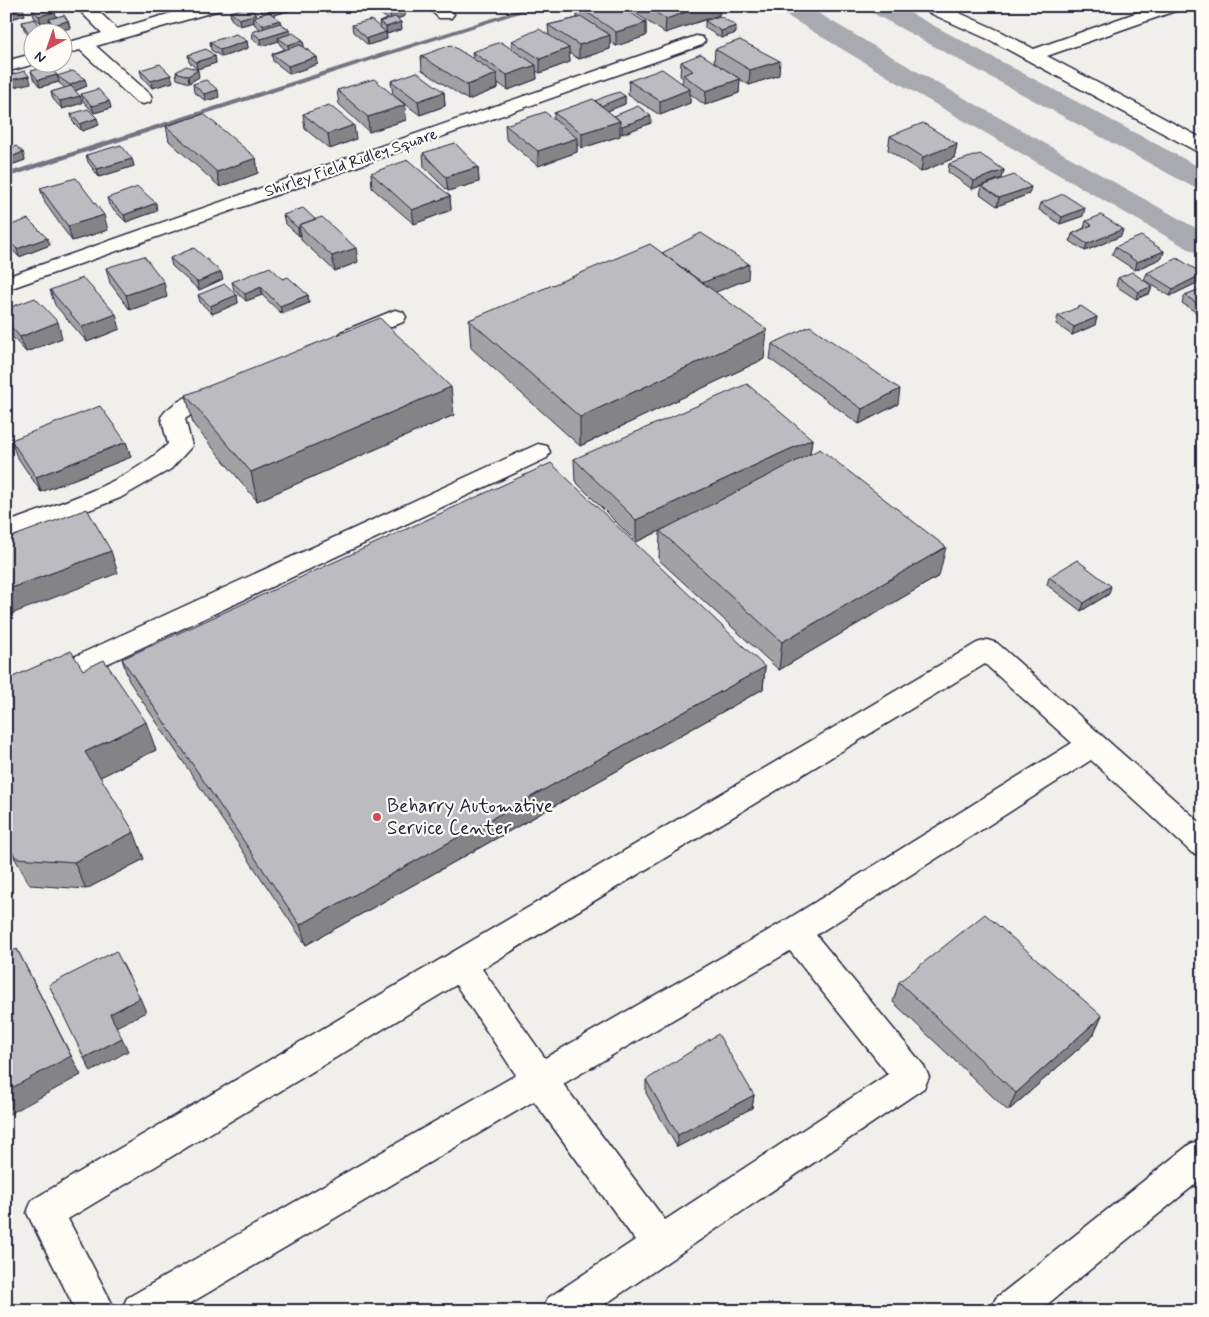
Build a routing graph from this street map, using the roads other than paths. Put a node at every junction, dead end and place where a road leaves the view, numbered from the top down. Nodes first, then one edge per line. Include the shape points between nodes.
1 (83, 6) edge
2 (929, 6) edge
3 (1172, 6) edge
4 (207, 7) edge
5 (114, 36) junction
6 (696, 42) dead end
7 (84, 44) junction
8 (72, 47) edge
9 (1032, 56) junction
10 (22, 62) edge
11 (6, 67) edge
12 (143, 98) dead end
13 (1203, 124) edge
14 (1179, 134) junction
15 (1203, 147) edge
16 (6, 284) edge
17 (395, 317) dead end
18 (332, 345) edge
19 (244, 382) edge
20 (538, 452) dead end
21 (6, 533) edge
22 (6, 700) edge
23 (1092, 745) junction
24 (1203, 844) edge
25 (794, 932) junction
26 (461, 965) junction
27 (539, 1079) junction
28 (1203, 1156) edge
29 (661, 1245) junction
30 (97, 1311) edge
31 (140, 1311) edge
32 (561, 1311) edge
33 (1009, 1311) edge

1 - 5 street
2 - 9 street
3 - 9 street
4 - 5 street
5 - 7 street
6 - 16 street, Shirley Field Ridley Square
7 - 8 street
7 - 12 street
9 - 14 street
10 - 11 street
13 - 14 street
14 - 15 street
17 - 18 street
19 - 21 street via 195,403 173,417 180,446 162,463 111,492
20 - 22 street
23 - 24 street
23 - 25 street
23 - 26 street via 987,650
25 - 27 street
25 - 29 street via 912,1077
26 - 27 street
26 - 30 street via 45,1213
27 - 29 street
27 - 31 street
28 - 33 street
29 - 32 street

